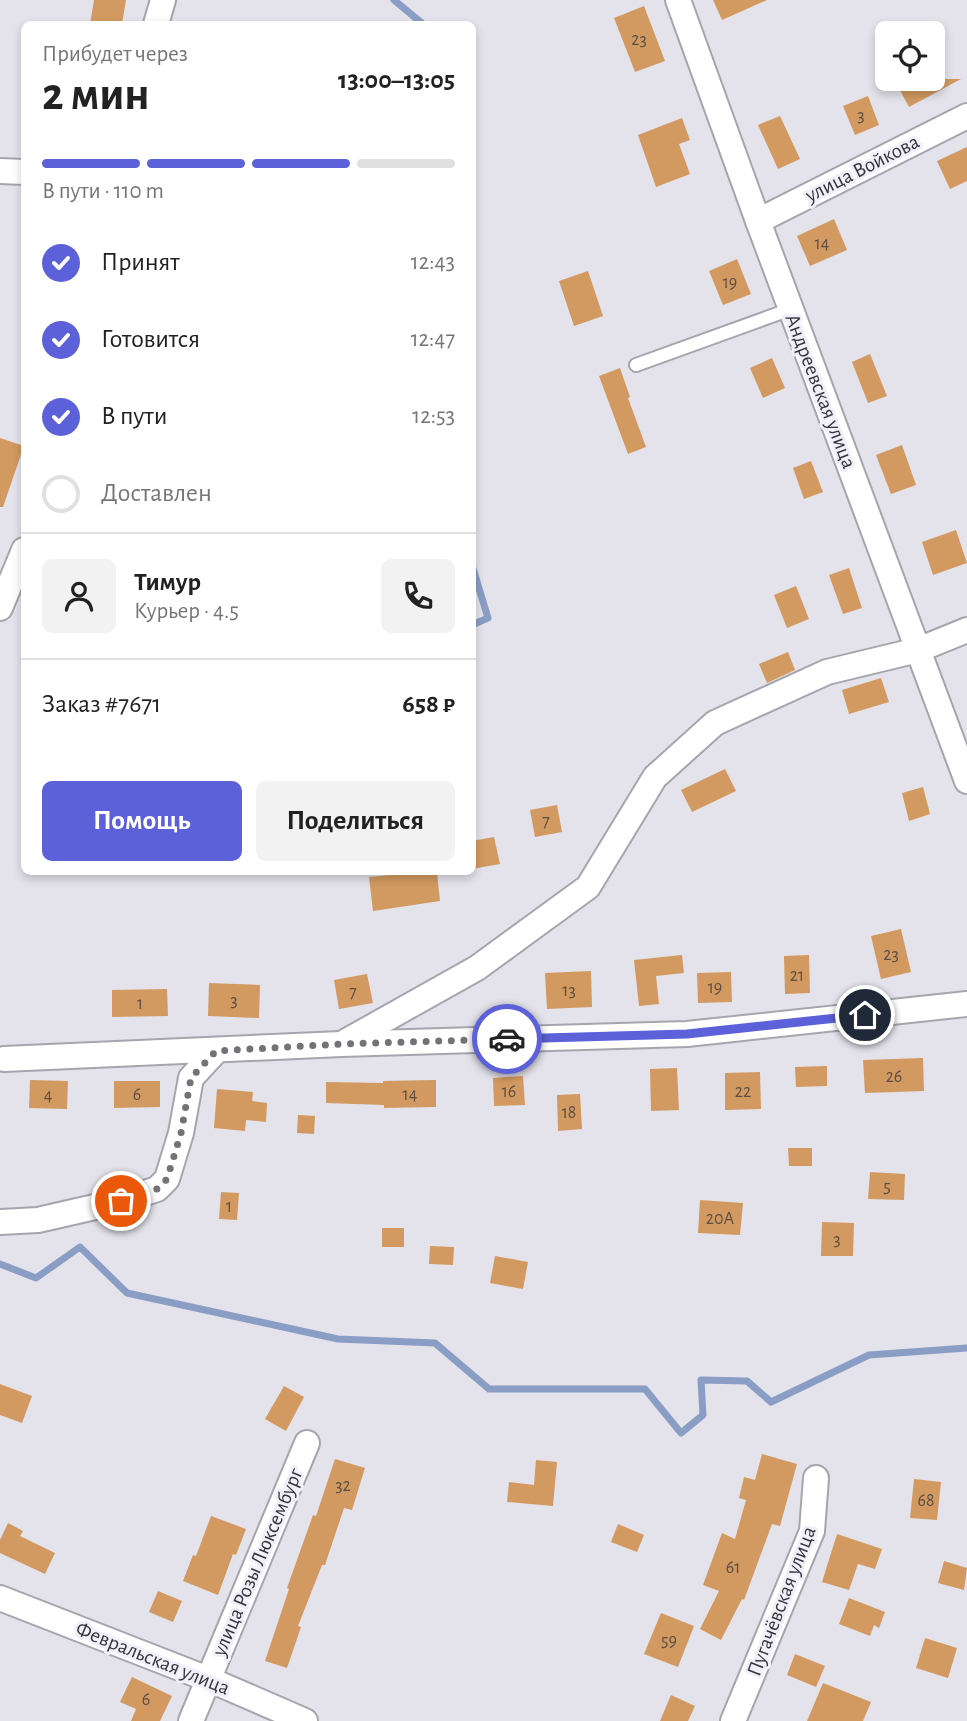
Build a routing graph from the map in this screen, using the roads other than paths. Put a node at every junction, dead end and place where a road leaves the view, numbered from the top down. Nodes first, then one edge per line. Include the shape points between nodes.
1 (163, 0) edge
2 (678, 0) edge
3 (157, 21) edge
4 (967, 116) edge
5 (0, 171) edge
6 (21, 172) edge
7 (758, 221) junction
8 (790, 309) junction
9 (636, 365) dead end
10 (21, 557) edge
11 (0, 608) edge
12 (967, 630) edge
13 (918, 649) junction
14 (967, 781) edge
15 (967, 1004) edge
16 (341, 1044) junction
17 (216, 1051) junction
18 (5, 1059) dead end
19 (0, 1222) edge
20 (307, 1443) dead end
21 (816, 1478) dead end
22 (0, 1598) edge
23 (208, 1679) junction
24 (191, 1721) edge
25 (306, 1721) edge
26 (733, 1721) edge

1 - 3 street
2 - 7 street, Андреевская улица
4 - 7 street, улица Войкова
5 - 6 street
7 - 8 street, Андреевская улица
8 - 9 lane
8 - 13 street, Андреевская улица
10 - 11 street
12 - 13 street
13 - 14 street, Андреевская улица
13 - 16 street via 827,672 715,723 655,777 588,887 477,968
15 - 16 street via 687,1034
16 - 17 street
17 - 18 street
17 - 19 street via 191,1078 167,1179 157,1189 38,1220
20 - 23 street, улица Розы Люксембург
21 - 26 street, Пугачёвская улица via 812,1531
22 - 23 street, Февральская улица
23 - 24 street, улица Розы Люксембург
23 - 25 street, Февральская улица

